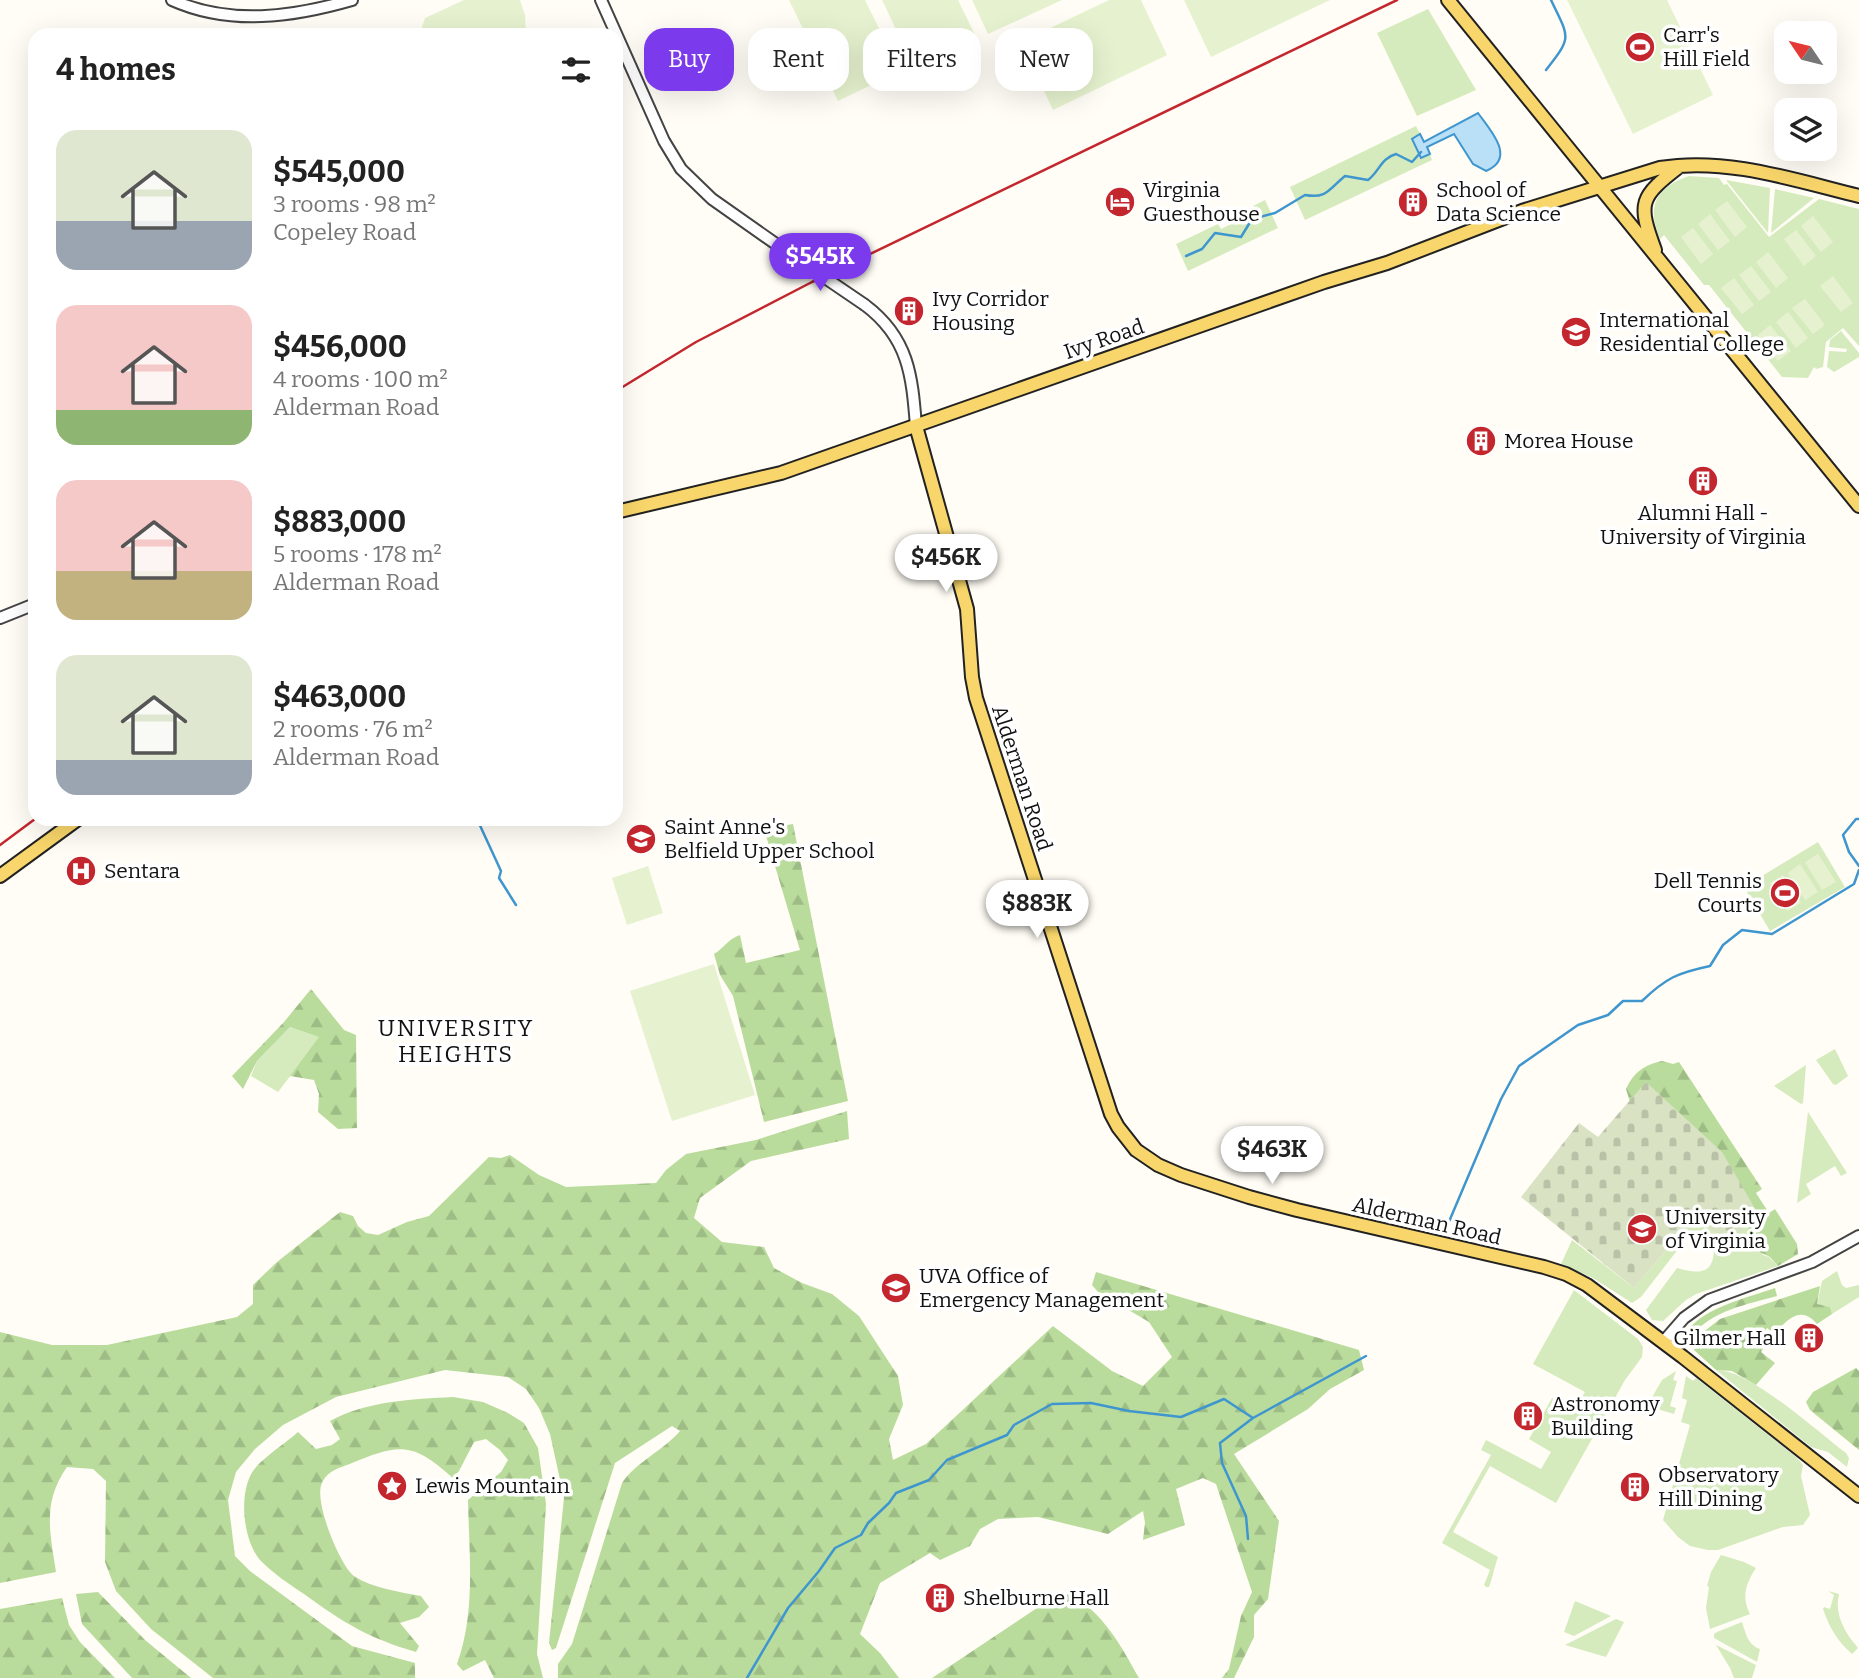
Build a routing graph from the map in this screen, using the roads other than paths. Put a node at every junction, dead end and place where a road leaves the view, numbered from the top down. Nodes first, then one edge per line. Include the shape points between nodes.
1 (172, 0) edge
2 (352, 0) edge
3 (601, 0) edge
4 (1448, 0) edge
5 (614, 28) edge
6 (623, 49) edge
7 (1682, 164) junction
8 (1600, 187) junction
9 (1859, 196) edge
10 (1660, 263) junction
11 (916, 426) junction
12 (1859, 506) edge
13 (623, 510) edge
14 (28, 607) edge
15 (0, 618) edge
16 (68, 826) edge
17 (0, 876) edge
18 (1859, 1236) edge
19 (1663, 1342) junction
20 (1859, 1496) edge

1 - 2 street via 197,10 267,17
3 - 5 street, bridge
4 - 8 main road
6 - 11 street, bridge via 681,169 712,199 886,322 910,370
7 - 8 main road, Ivy Road
7 - 9 main road, Ivy Road via 1727,166
7 - 10 main road via 1656,184 1643,209
8 - 10 main road
8 - 11 main road, Ivy Road
10 - 12 main road
11 - 13 main road, Ivy Road via 781,473
11 - 19 main road, Alderman Road via 967,608 976,698 1111,1114 1126,1139 1158,1165 1249,1197 1566,1274
14 - 15 street
16 - 17 main road
18 - 19 street via 1812,1262 1709,1300 1684,1318
19 - 20 main road, Alderman Road

